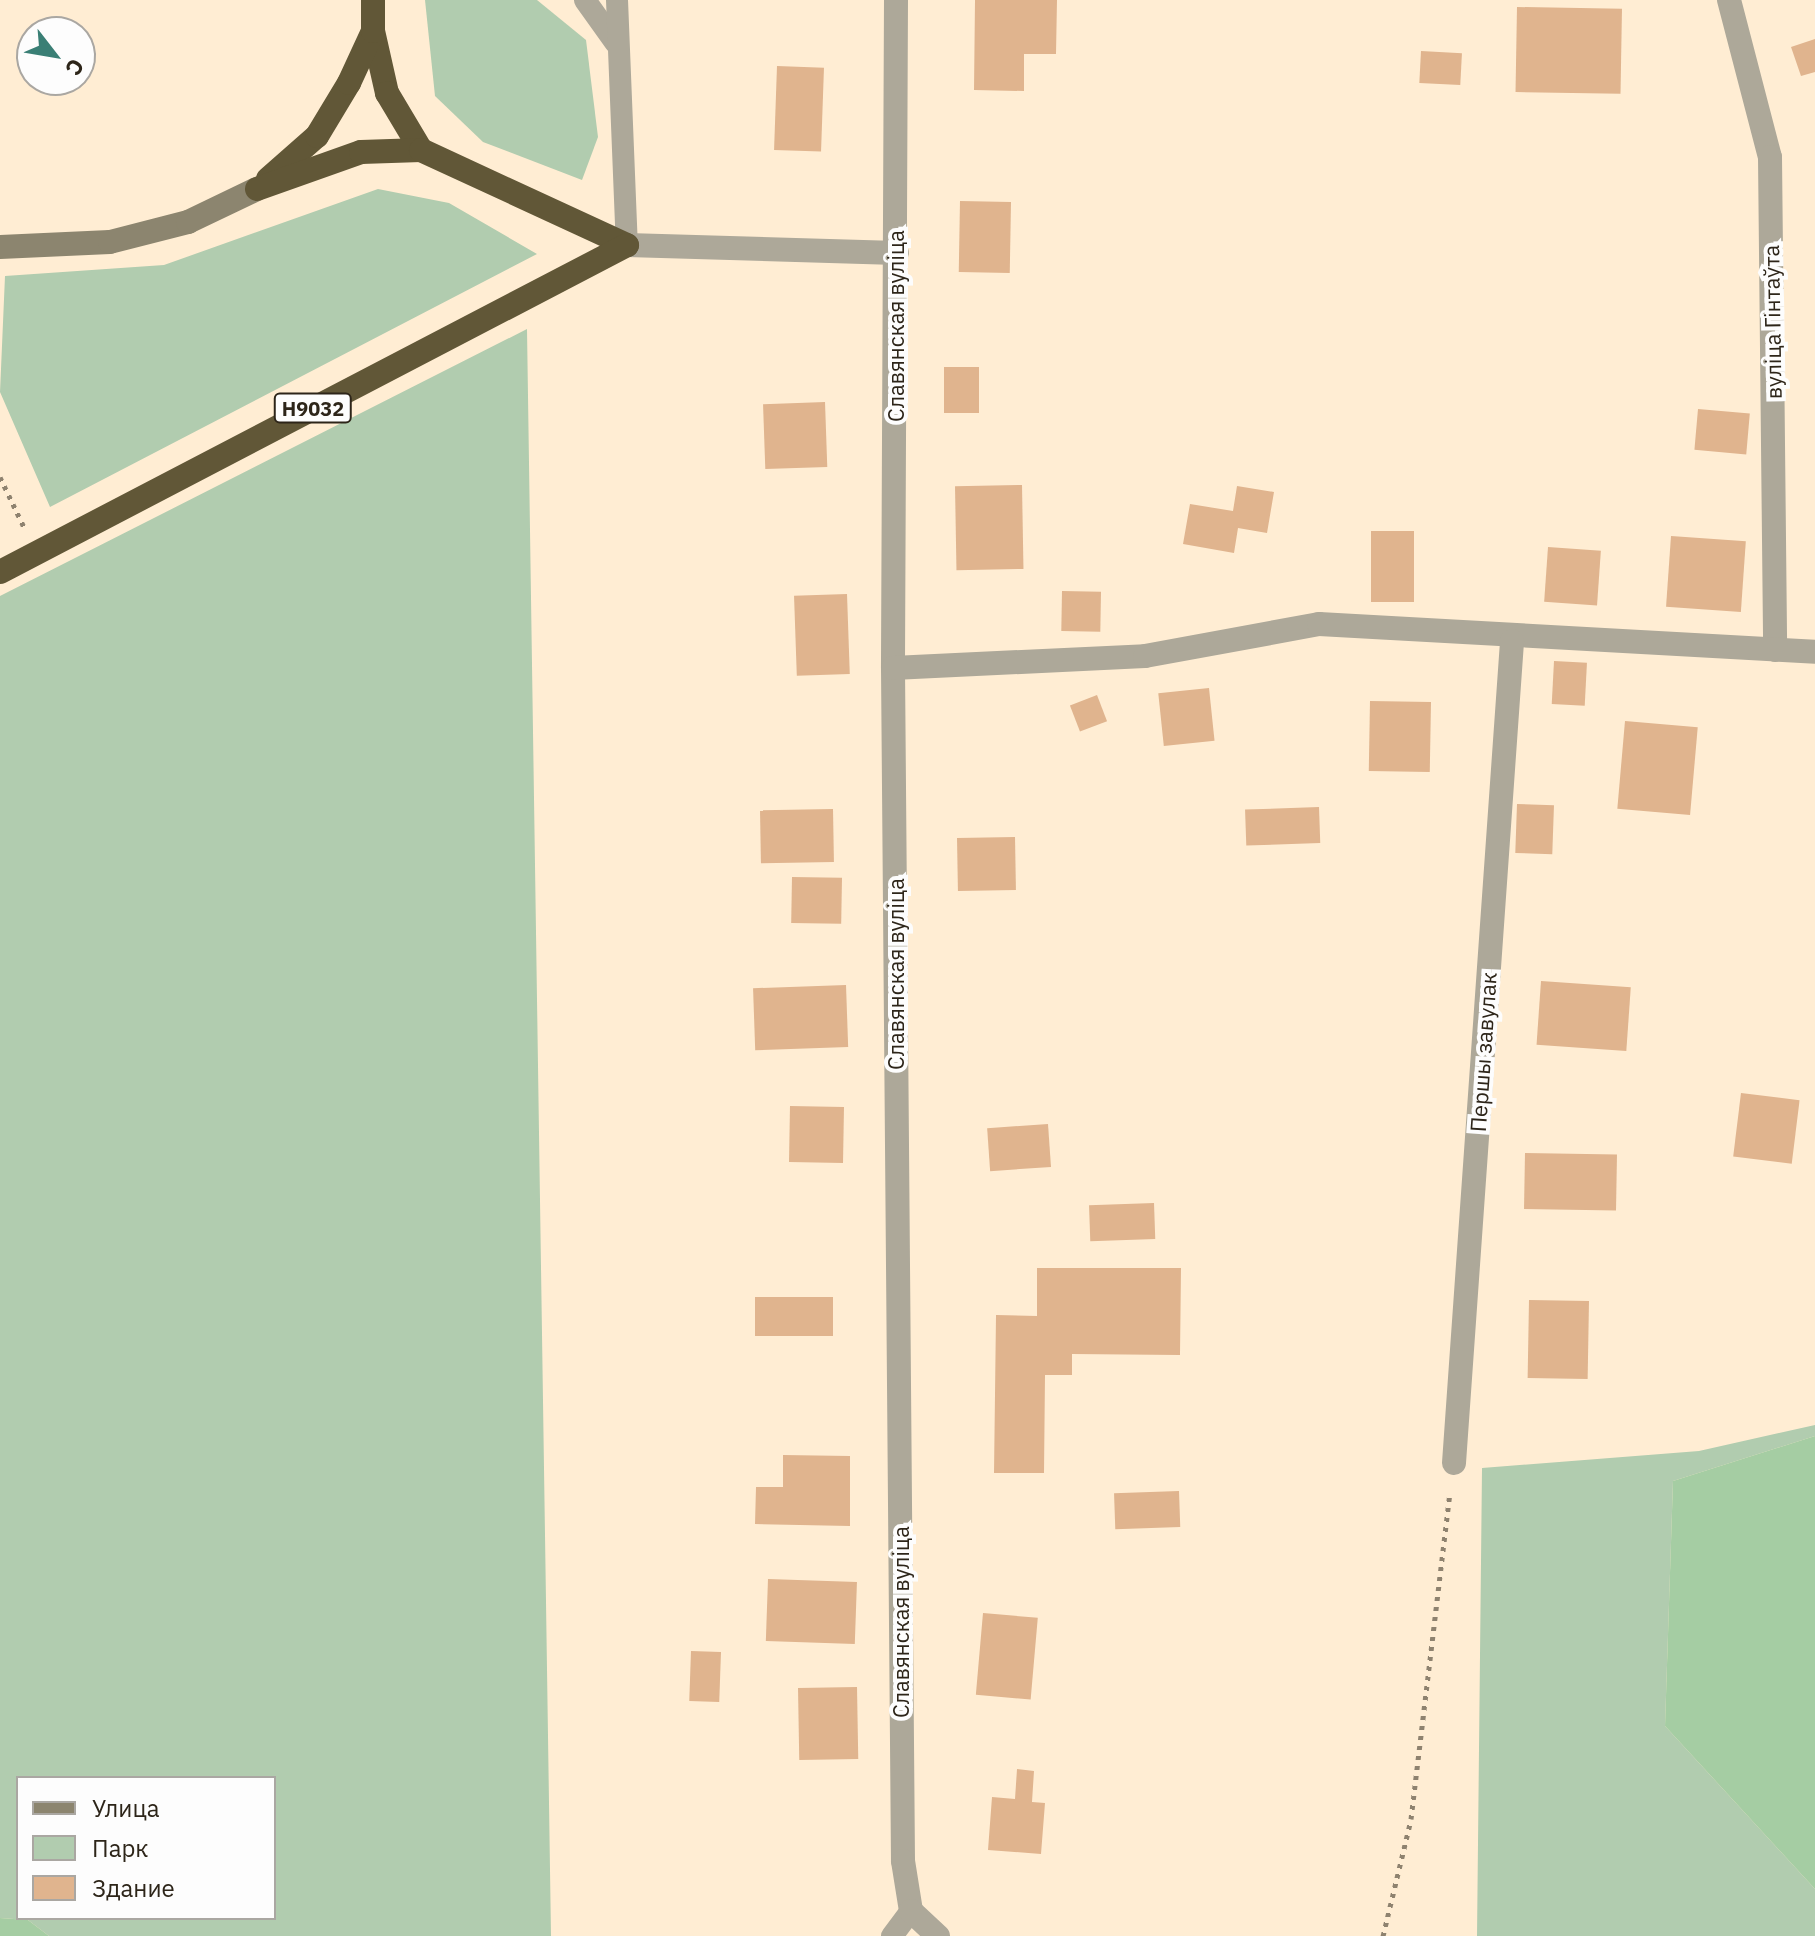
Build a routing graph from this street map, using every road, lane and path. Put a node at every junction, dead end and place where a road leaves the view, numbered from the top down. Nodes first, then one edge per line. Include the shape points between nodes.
1 (373, 0) edge
2 (585, 0) edge
3 (617, 0) edge
4 (896, 0) edge
5 (1729, 0) edge
6 (373, 31) junction
7 (615, 42) junction
8 (421, 150) junction
9 (257, 189) junction
10 (627, 245) junction
11 (0, 247) edge
12 (897, 253) junction
13 (0, 477) edge
14 (36, 552) junction
15 (0, 572) edge
16 (1512, 641) junction
17 (1775, 650) junction
18 (1815, 652) edge
19 (893, 668) junction
20 (1454, 1463) joint
21 (911, 1911) junction
22 (892, 1936) edge
23 (938, 1936) edge
24 (1383, 1936) edge

1 - 6 highway, Н9032
2 - 7 lane
3 - 7 lane
4 - 12 street, Славянская вуліца
5 - 17 street, вуліца Гінтаўта via 1770,157
6 - 8 highway, Н9032 via 387,93
6 - 9 highway, Н9032 via 317,136
7 - 10 lane
8 - 9 highway, Н9032 via 361,152
8 - 10 highway, Н9032
9 - 11 main road, Н9032 via 188,222 110,242
10 - 12 street, Н9032
10 - 14 highway, Н9032
12 - 19 street, Славянская вуліца
13 - 14 path
14 - 15 highway, Н9032
16 - 17 street
16 - 19 street via 1319,624 1145,656
16 - 20 street, Першы завулак
17 - 18 street
19 - 21 street, Славянская вуліца via 903,1834
20 - 24 path via 1411,1819
21 - 22 lane
21 - 23 street

